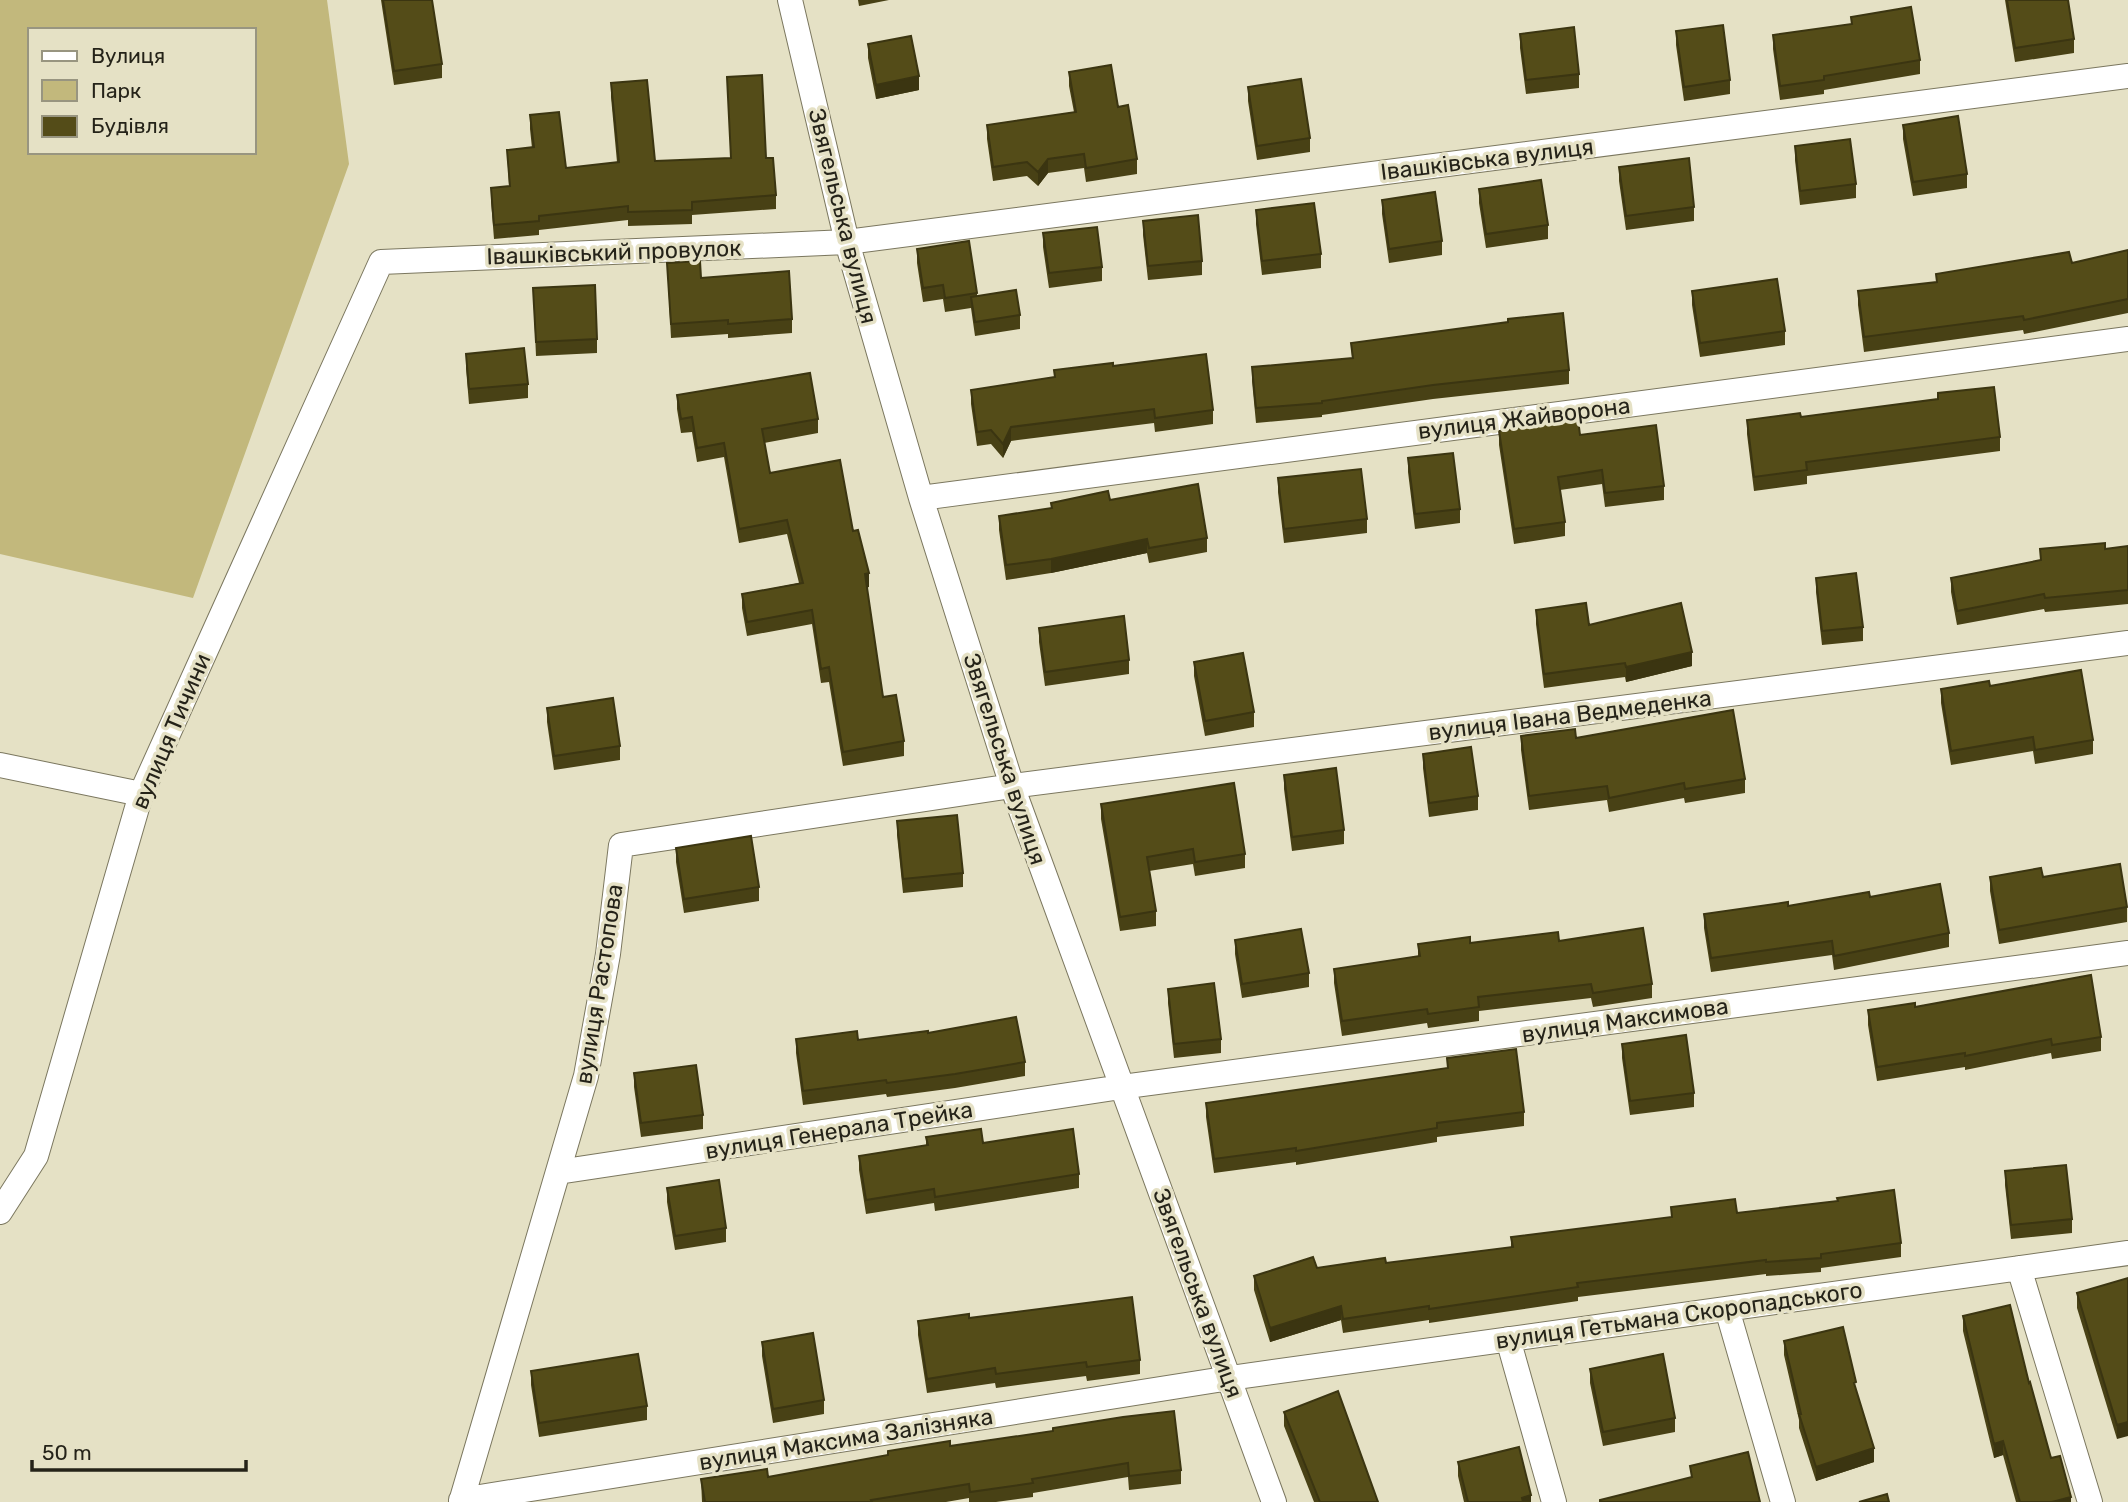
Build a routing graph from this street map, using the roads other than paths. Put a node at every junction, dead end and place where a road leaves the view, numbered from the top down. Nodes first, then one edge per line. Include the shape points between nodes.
1 (790, 0) edge
2 (2128, 76) edge
3 (847, 242) junction
4 (381, 262) joint
5 (2128, 339) edge
6 (921, 498) junction
7 (2128, 643) edge
8 (0, 765) edge
9 (1012, 786) junction
10 (141, 794) junction
11 (2128, 953) edge
12 (1121, 1087) junction
13 (558, 1172) junction
14 (0, 1212) edge
15 (2128, 1253) edge
16 (2019, 1268) junction
17 (1727, 1309) junction
18 (1508, 1339) junction
19 (1230, 1378) junction
20 (461, 1501) edge
21 (1274, 1502) edge
22 (1554, 1502) edge
23 (1783, 1502) edge
24 (2090, 1502) edge

1 - 3 street, Звягельська вулиця
2 - 3 street, Івашківська вулиця
3 - 4 street, Івашківський провулок
3 - 6 street, Звягельська вулиця
4 - 10 street, вулиця Тичини
5 - 6 street, вулиця Жайворона
6 - 9 street, Звягельська вулиця
7 - 9 street, вулиця Івана Ведмеденка
8 - 10 street
9 - 12 street, Звягельська вулиця
9 - 13 street, вулиця Растопова via 621,845 586,1076
10 - 14 street, вулиця Тичини via 36,1156
11 - 12 street, вулиця Максимова
12 - 13 street, вулиця Генерала Трейка
12 - 19 street, Звягельська вулиця
13 - 20 street, вулиця Растопова
15 - 16 street, вулиця Гетьмана Скоропадського
16 - 17 street, вулиця Гетьмана Скоропадського
16 - 24 street
17 - 18 street, вулиця Гетьмана Скоропадського
17 - 23 street
18 - 19 street, вулиця Гетьмана Скоропадського
18 - 22 street
19 - 20 street, вулиця Максима Залізняка
19 - 21 street, Звягельська вулиця

